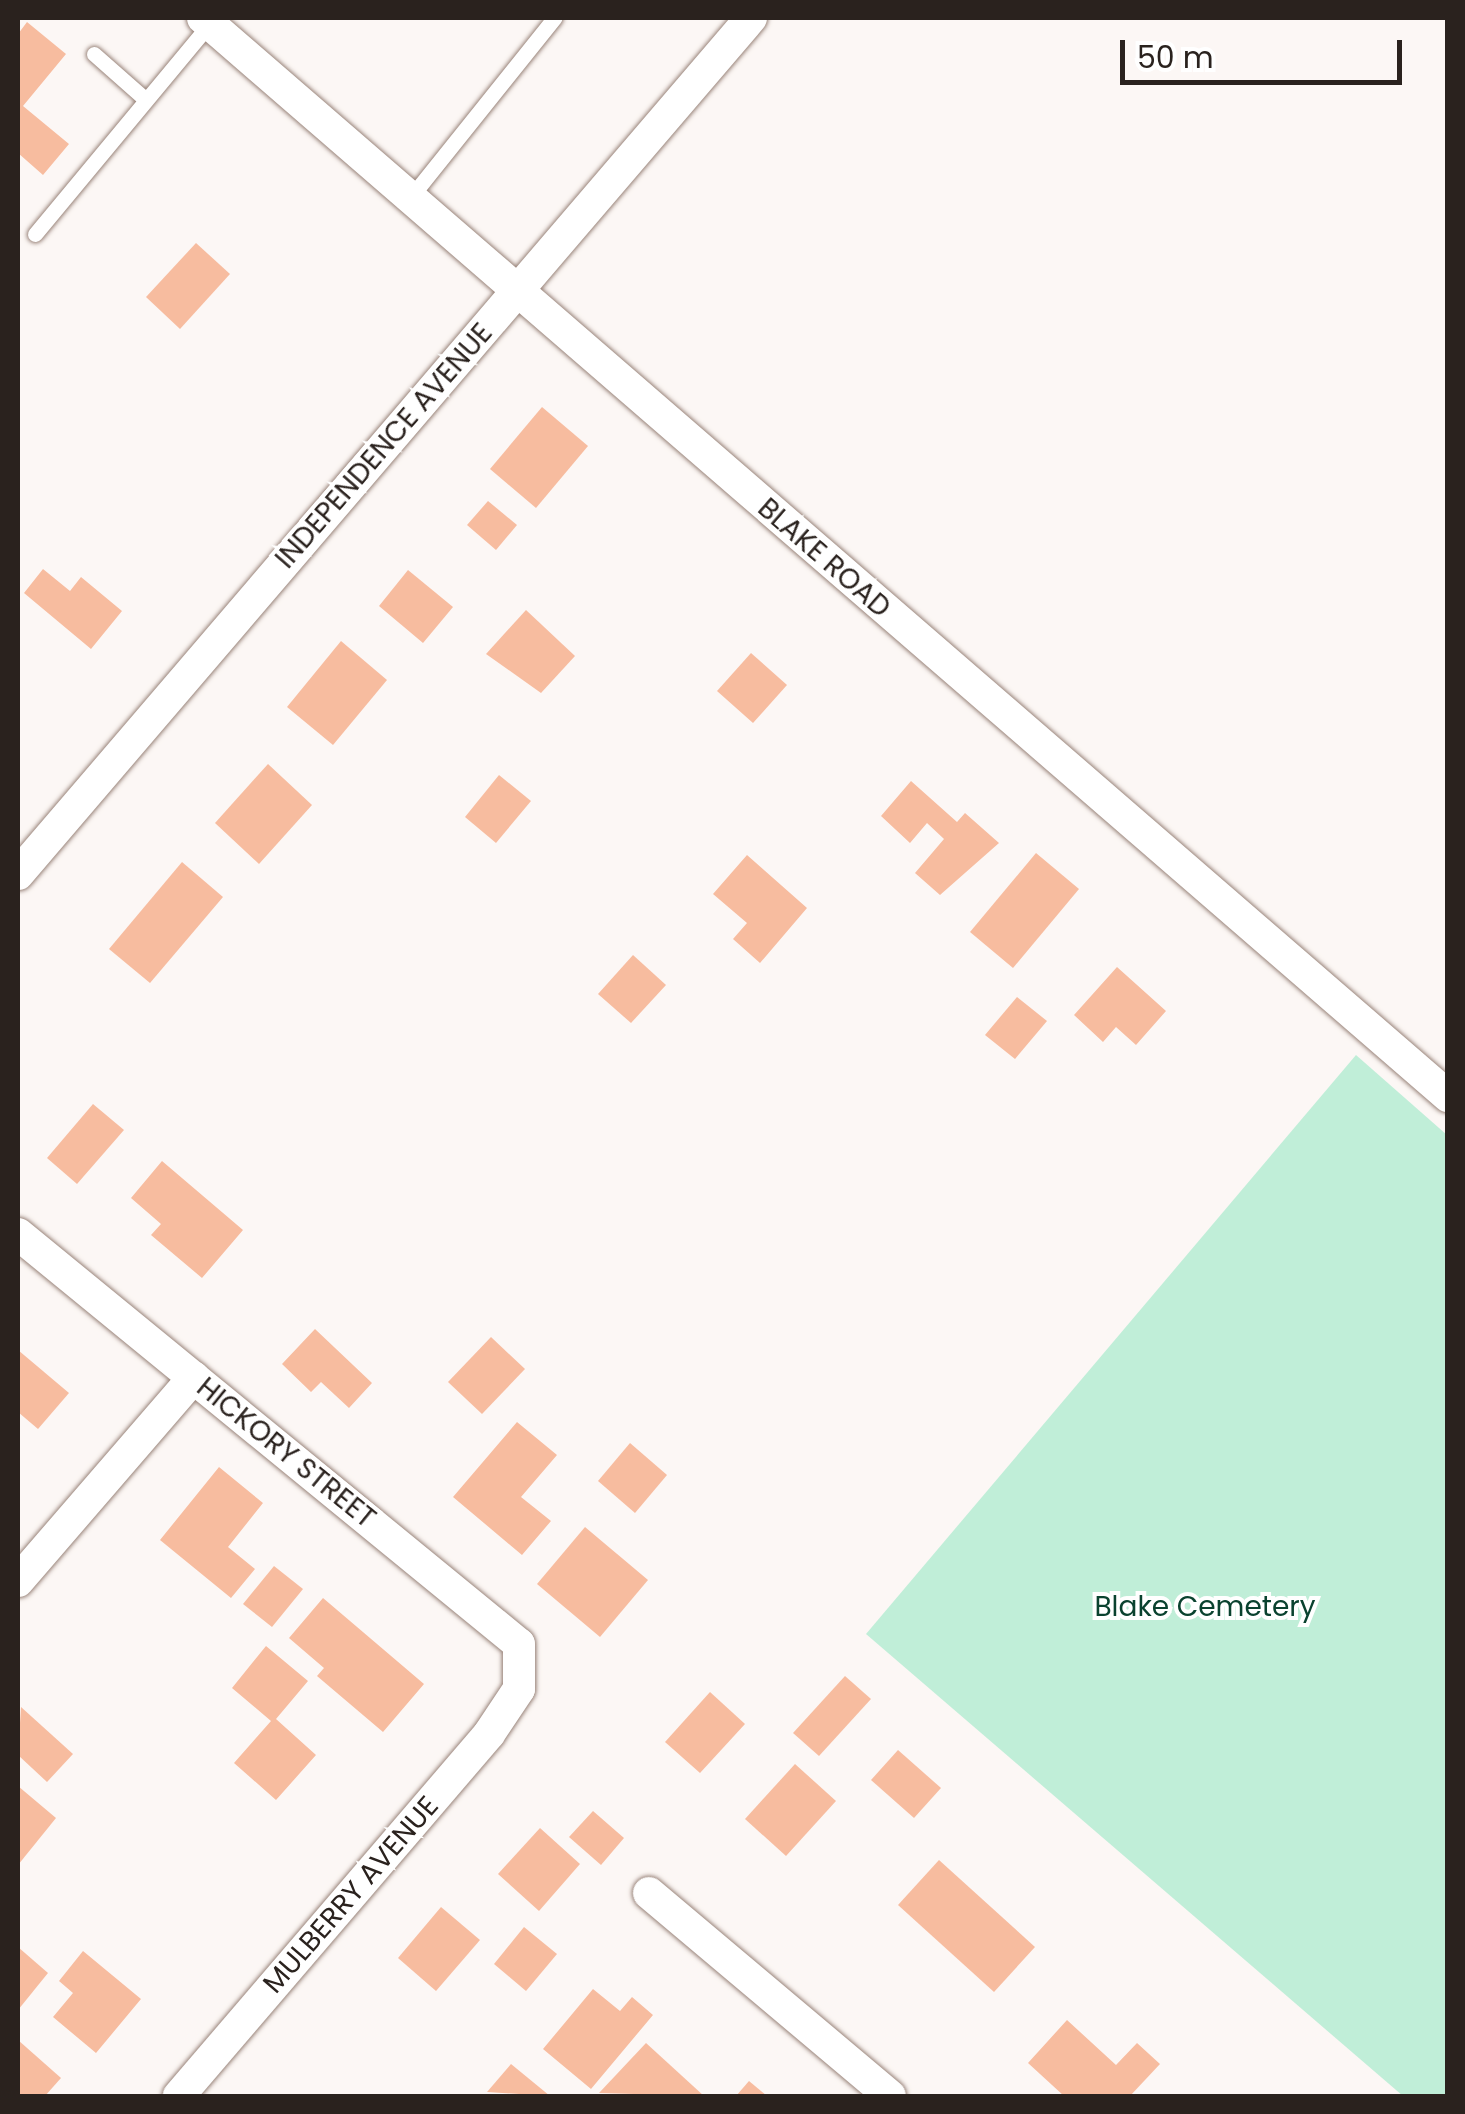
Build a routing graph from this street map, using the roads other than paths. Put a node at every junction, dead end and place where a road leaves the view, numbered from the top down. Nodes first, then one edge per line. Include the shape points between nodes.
1 (554, 18) edge
2 (751, 18) edge
3 (207, 20) edge
4 (94, 54) dead end
5 (146, 100) junction
6 (410, 199) junction
7 (35, 234) dead end
8 (516, 292) junction
9 (18, 874) edge
10 (1448, 1096) edge
11 (18, 1234) edge
12 (194, 1376) junction
13 (18, 1581) edge
14 (519, 1689) joint
15 (649, 1893) dead end
16 (178, 2096) edge
17 (890, 2096) edge

1 - 6 lane
2 - 8 street, INDEPENDENCE AVENUE
3 - 5 lane
3 - 6 street, BLAKE ROAD
4 - 5 lane
5 - 7 lane
6 - 8 street, BLAKE ROAD
8 - 9 street, INDEPENDENCE AVENUE
8 - 10 street, BLAKE ROAD
11 - 12 street, HICKORY STREET
12 - 13 street
12 - 14 street, HICKORY STREET via 519,1644
14 - 16 street, MULBERRY AVENUE
15 - 17 street

